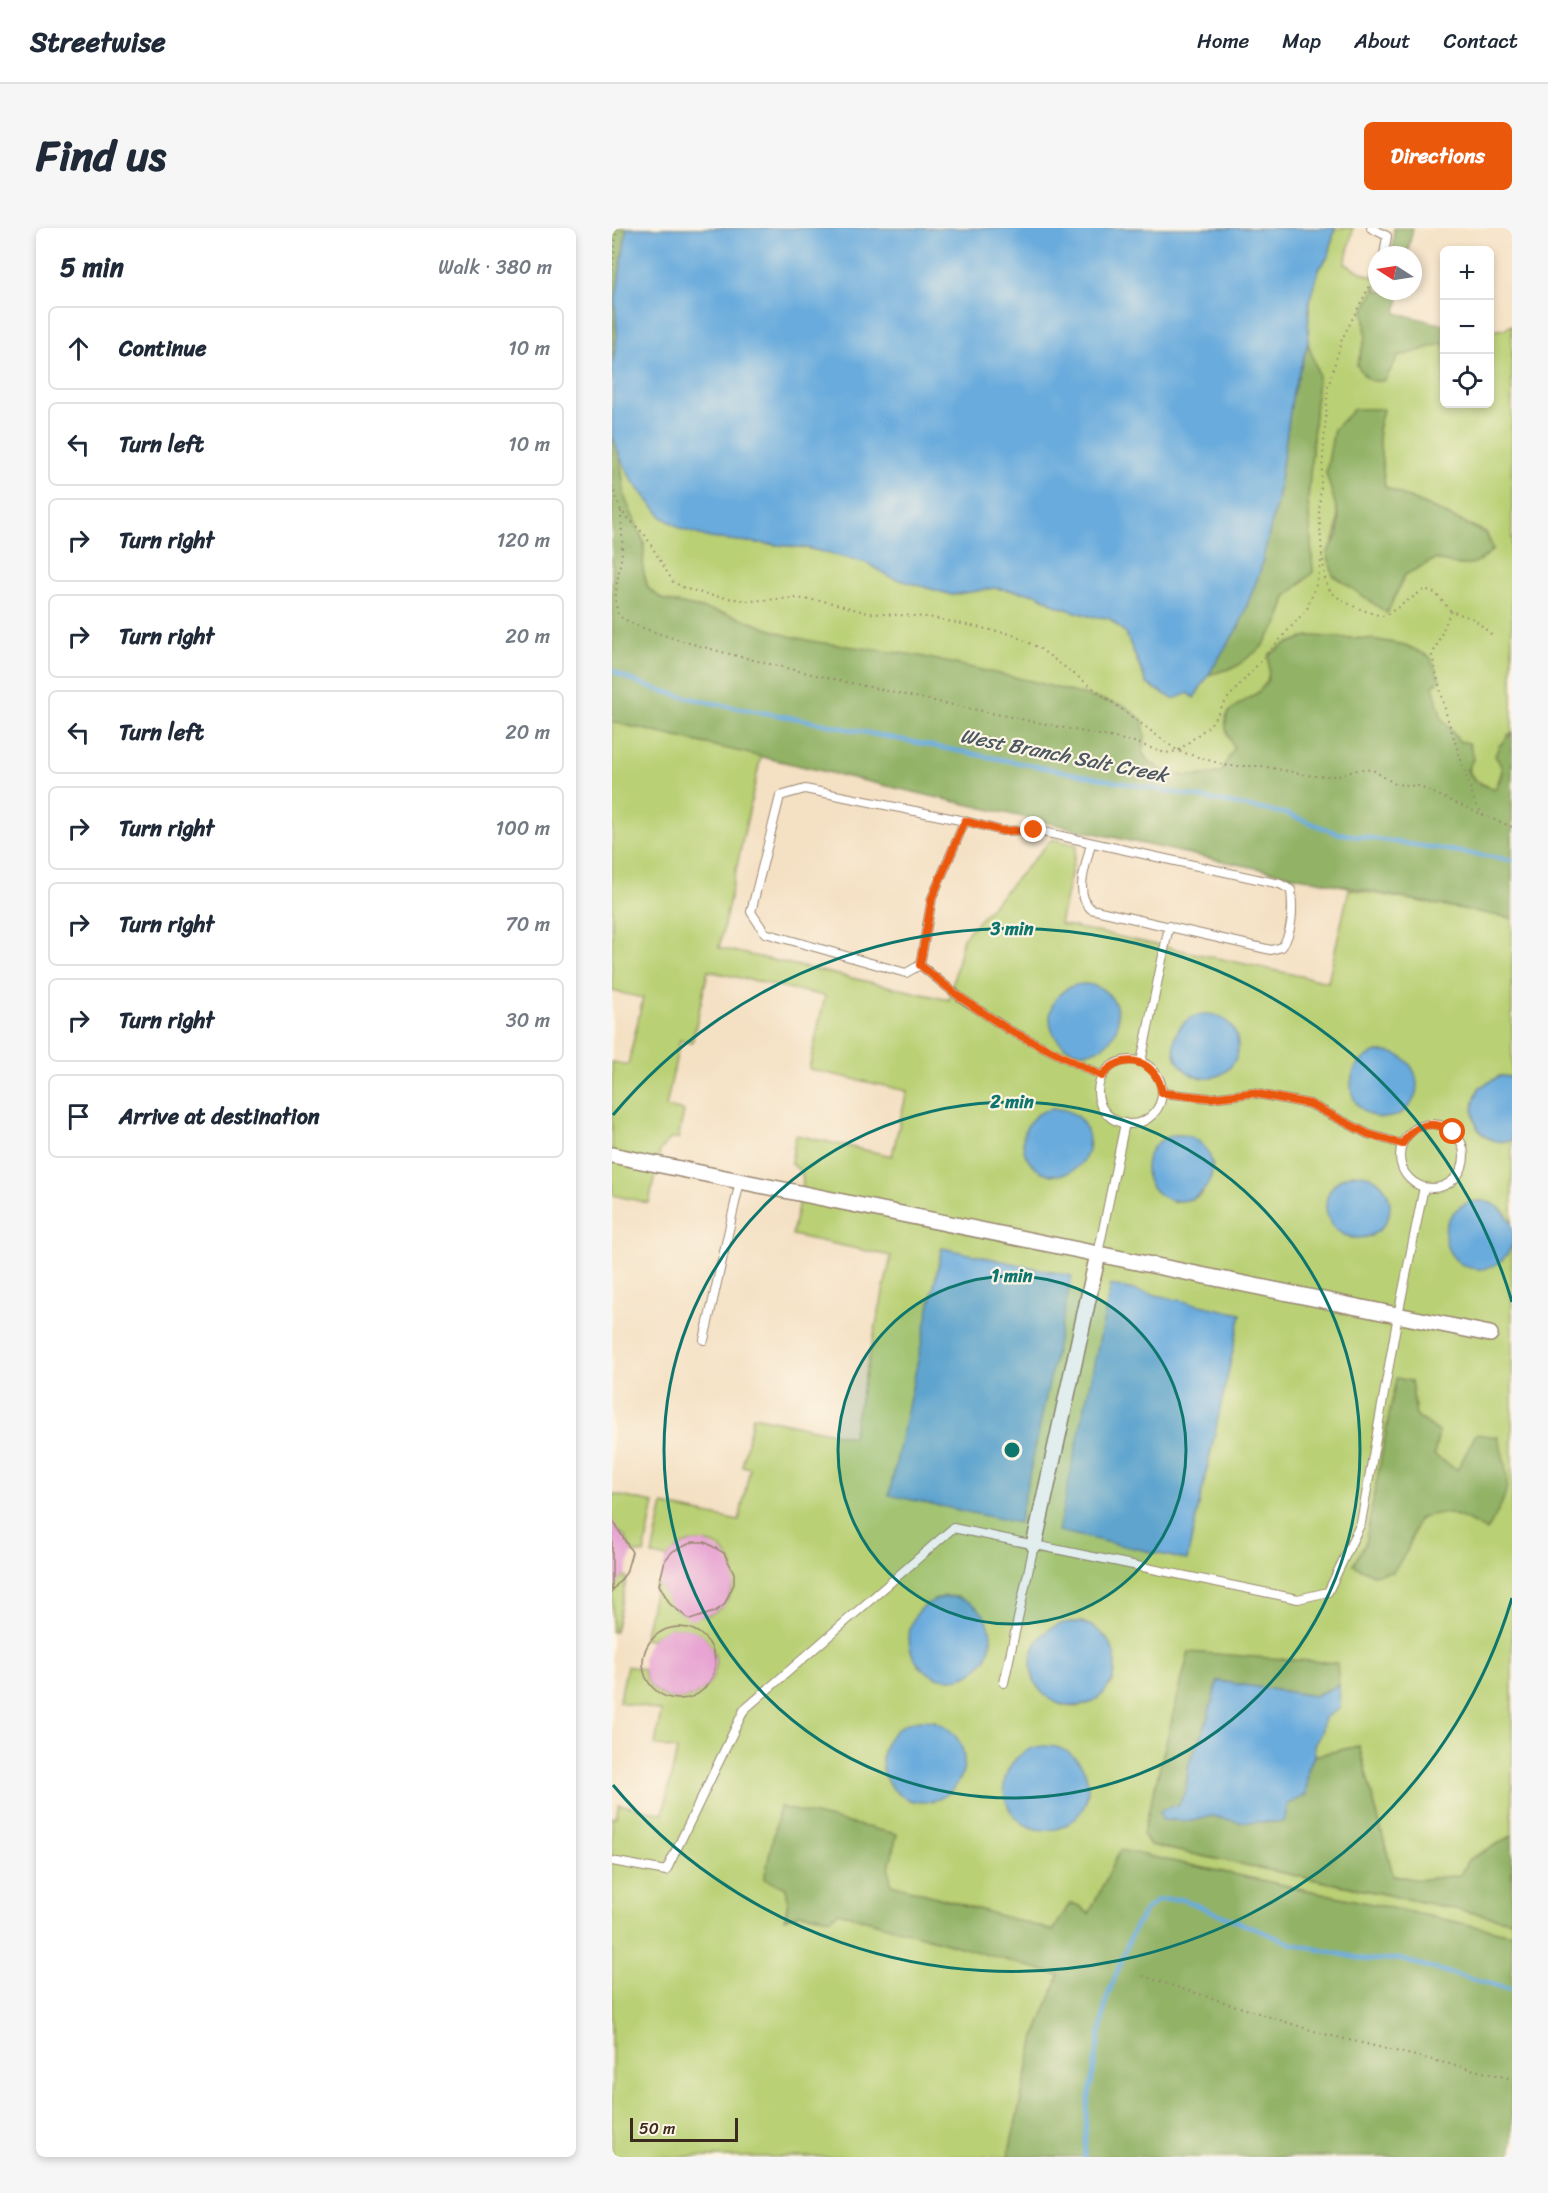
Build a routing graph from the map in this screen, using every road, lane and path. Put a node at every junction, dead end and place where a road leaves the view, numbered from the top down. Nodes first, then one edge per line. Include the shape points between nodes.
1 (617, 228) edge
2 (1371, 228) edge
3 (1385, 246) edge
4 (612, 271) edge
5 (1368, 288) edge
6 (612, 486) edge
7 (621, 511) junction
8 (1322, 556) junction
9 (1451, 611) junction
10 (1494, 637) dead end
11 (1178, 751) junction
12 (1483, 814) junction
13 (965, 821) junction
14 (1512, 827) edge
15 (1091, 843) junction
16 (1169, 926) junction
17 (920, 965) junction
18 (1141, 1062) junction
19 (1102, 1076) junction
20 (1162, 1093) junction
21 (1125, 1124) junction
22 (1402, 1144) junction
23 (612, 1155) edge
24 (740, 1181) junction
25 (1424, 1187) junction
26 (1098, 1254) junction
27 (1398, 1315) junction
28 (1490, 1334) dead end
29 (704, 1340) dead end
30 (1034, 1545) junction
31 (1005, 1683) dead end
32 (612, 1861) edge
33 (1143, 1976) dead end
34 (1512, 2079) edge

1 - 4 path
2 - 3 lane via 1387,236
5 - 8 path via 1342,339 1328,387 1319,512
6 - 7 path
7 - 11 path via 645,536 673,582 687,589 749,601 795,598 829,602 868,613 928,617 1011,634 1039,648
7 - 11 path via 621,556 613,598 618,614 629,624 771,665 1134,742 1165,753
8 - 9 path via 1325,579 1335,596 1366,612 1385,616 1425,589 1435,593
8 - 11 path via 1307,609 1228,698 1210,725
9 - 10 path via 1474,619
9 - 12 path via 1432,656 1447,717 1471,791
11 - 12 path via 1228,766 1262,766 1313,776 1372,770 1395,784 1418,786
12 - 14 path
13 - 15 lane via 1002,831 1034,830
13 - 17 lane via 932,898
13 - 17 lane via 805,789 780,796 751,912 765,933 906,973
15 - 16 lane via 1081,890 1083,902 1091,909
15 - 16 lane via 1280,884 1291,890 1289,936 1282,947 1271,950
16 - 18 lane
17 - 19 lane via 1009,1030
18 - 19 lane via 1117,1063
18 - 20 lane via 1155,1072
19 - 21 lane via 1098,1086 1101,1106
20 - 21 lane via 1160,1103 1146,1119
20 - 22 lane via 1210,1098 1252,1093 1310,1104 1368,1134
21 - 26 lane
22 - 25 lane via 1401,1166 1414,1183
22 - 25 lane via 1415,1128 1435,1124 1445,1126 1460,1140 1464,1160 1454,1179 1435,1188
23 - 24 street
24 - 26 street
24 - 29 lane
25 - 27 lane
26 - 27 street
26 - 30 street
27 - 28 street
27 - 30 lane via 1361,1523 1328,1592 1298,1599
30 - 31 lane
30 - 32 lane via 953,1528 744,1710 666,1871
33 - 34 path via 1320,2033

